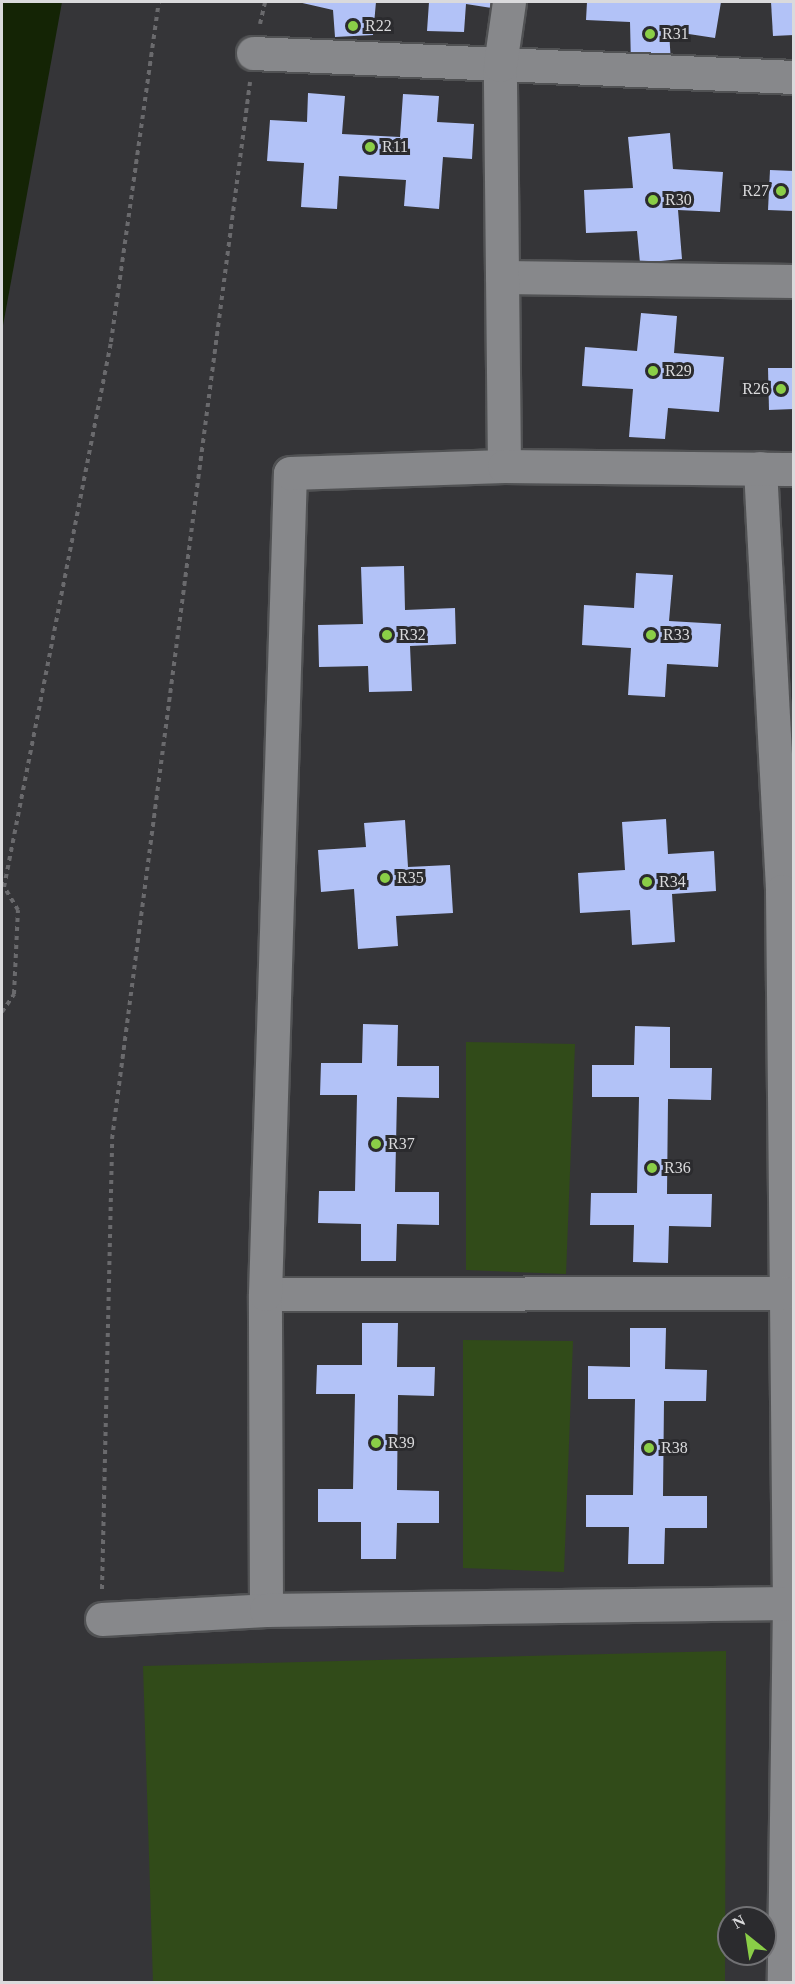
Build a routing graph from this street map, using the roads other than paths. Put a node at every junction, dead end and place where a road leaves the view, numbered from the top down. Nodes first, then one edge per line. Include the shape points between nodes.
1 (508, 2) edge
2 (254, 53) road end
3 (500, 65) junction
4 (794, 77) edge
5 (502, 277) junction
6 (794, 281) edge
7 (504, 466) junction
8 (760, 468) junction
9 (794, 469) edge
10 (788, 891) edge
11 (782, 1293) junction
12 (265, 1294) junction
13 (789, 1603) junction
14 (266, 1610) junction
15 (102, 1619) road end
16 (784, 1983) edge

1 - 3 street
2 - 3 street
3 - 4 street
3 - 5 street
5 - 6 street
5 - 7 street
7 - 8 street
7 - 12 street via 290,473
8 - 9 street
8 - 10 street
10 - 11 street
11 - 12 street
11 - 13 street
12 - 14 street
13 - 14 street
13 - 16 street
14 - 15 street

